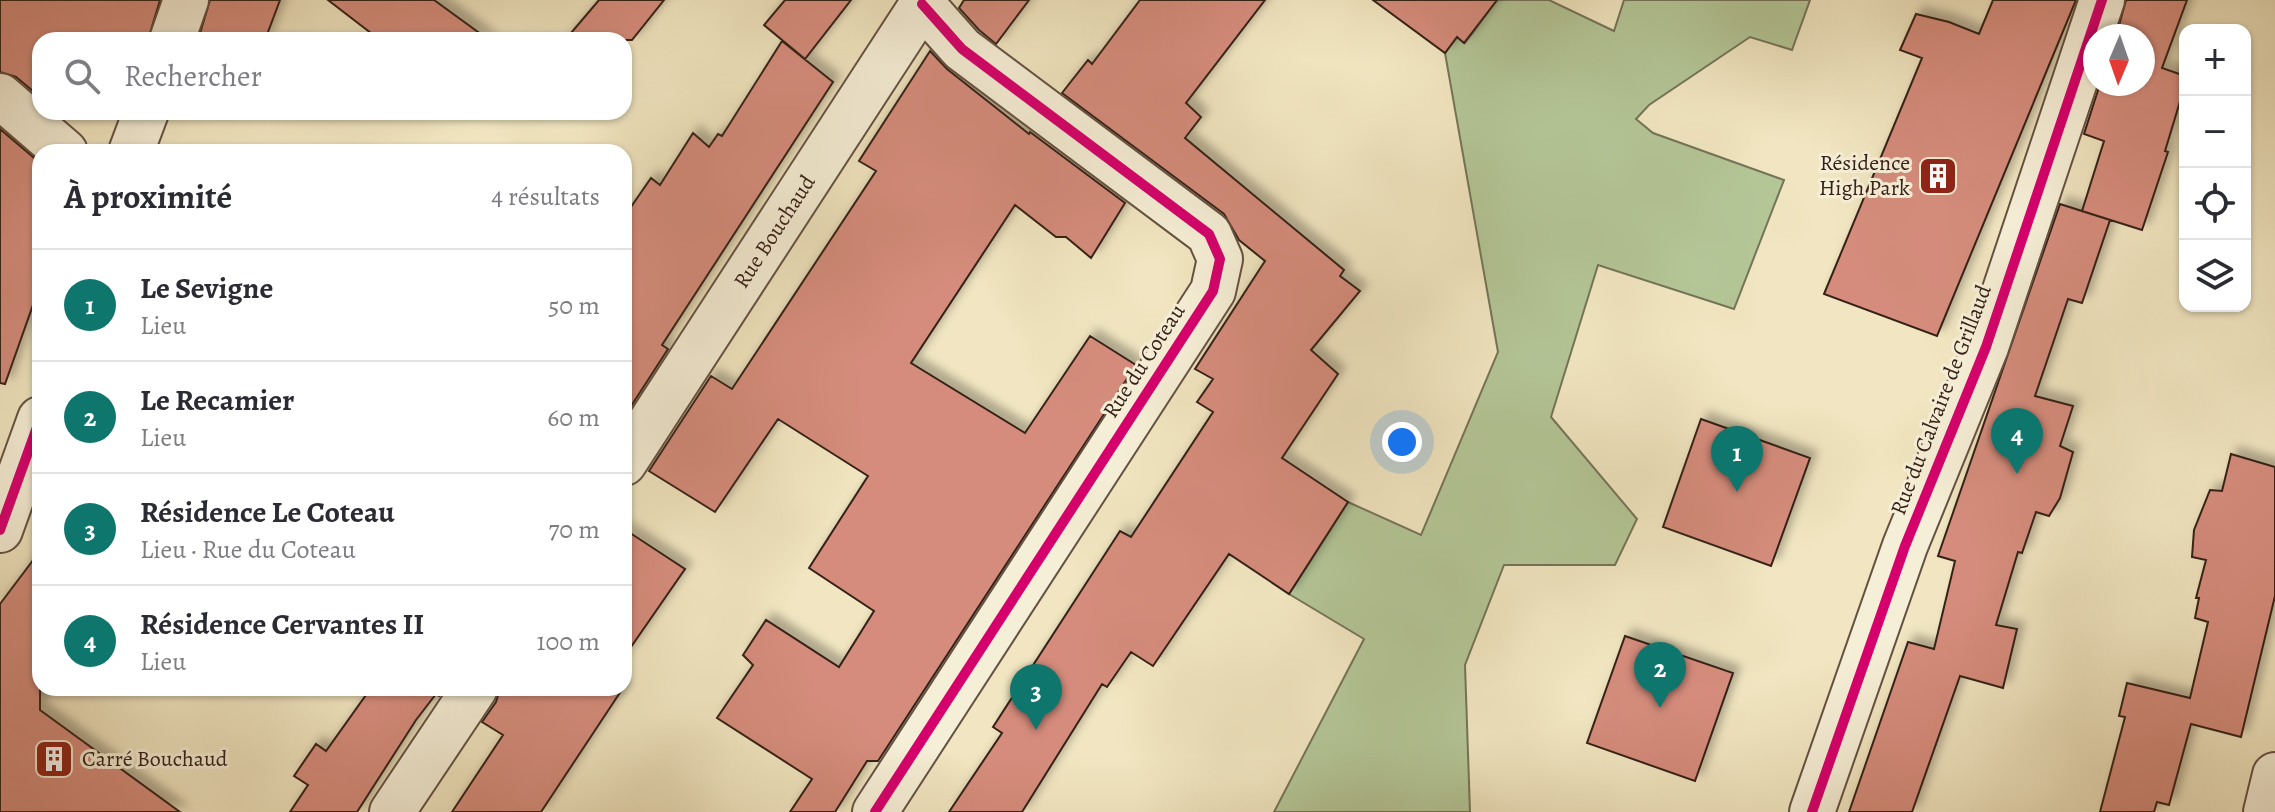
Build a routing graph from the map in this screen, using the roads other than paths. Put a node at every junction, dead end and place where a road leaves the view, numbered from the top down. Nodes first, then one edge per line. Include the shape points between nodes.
1 (186, 0) edge
2 (2102, 0) edge
3 (924, 2) edge
4 (175, 32) edge
5 (0, 96) edge
6 (143, 120) edge
7 (56, 144) edge
8 (134, 144) edge
9 (32, 441) edge
10 (632, 451) edge
11 (0, 530) edge
12 (470, 696) edge
13 (2275, 775) edge
14 (392, 812) edge
15 (875, 812) edge
16 (1812, 812) edge
17 (2266, 812) edge

1 - 4 street
2 - 16 street, Rue du Calvaire de Grillaud via 1986,347 1905,546
3 - 10 street, Rue Bouchaud
3 - 15 street, Rue du Coteau via 962,49 1209,234 1220,259 1213,291
5 - 7 street
6 - 8 street
9 - 11 street
12 - 14 street
13 - 17 street

